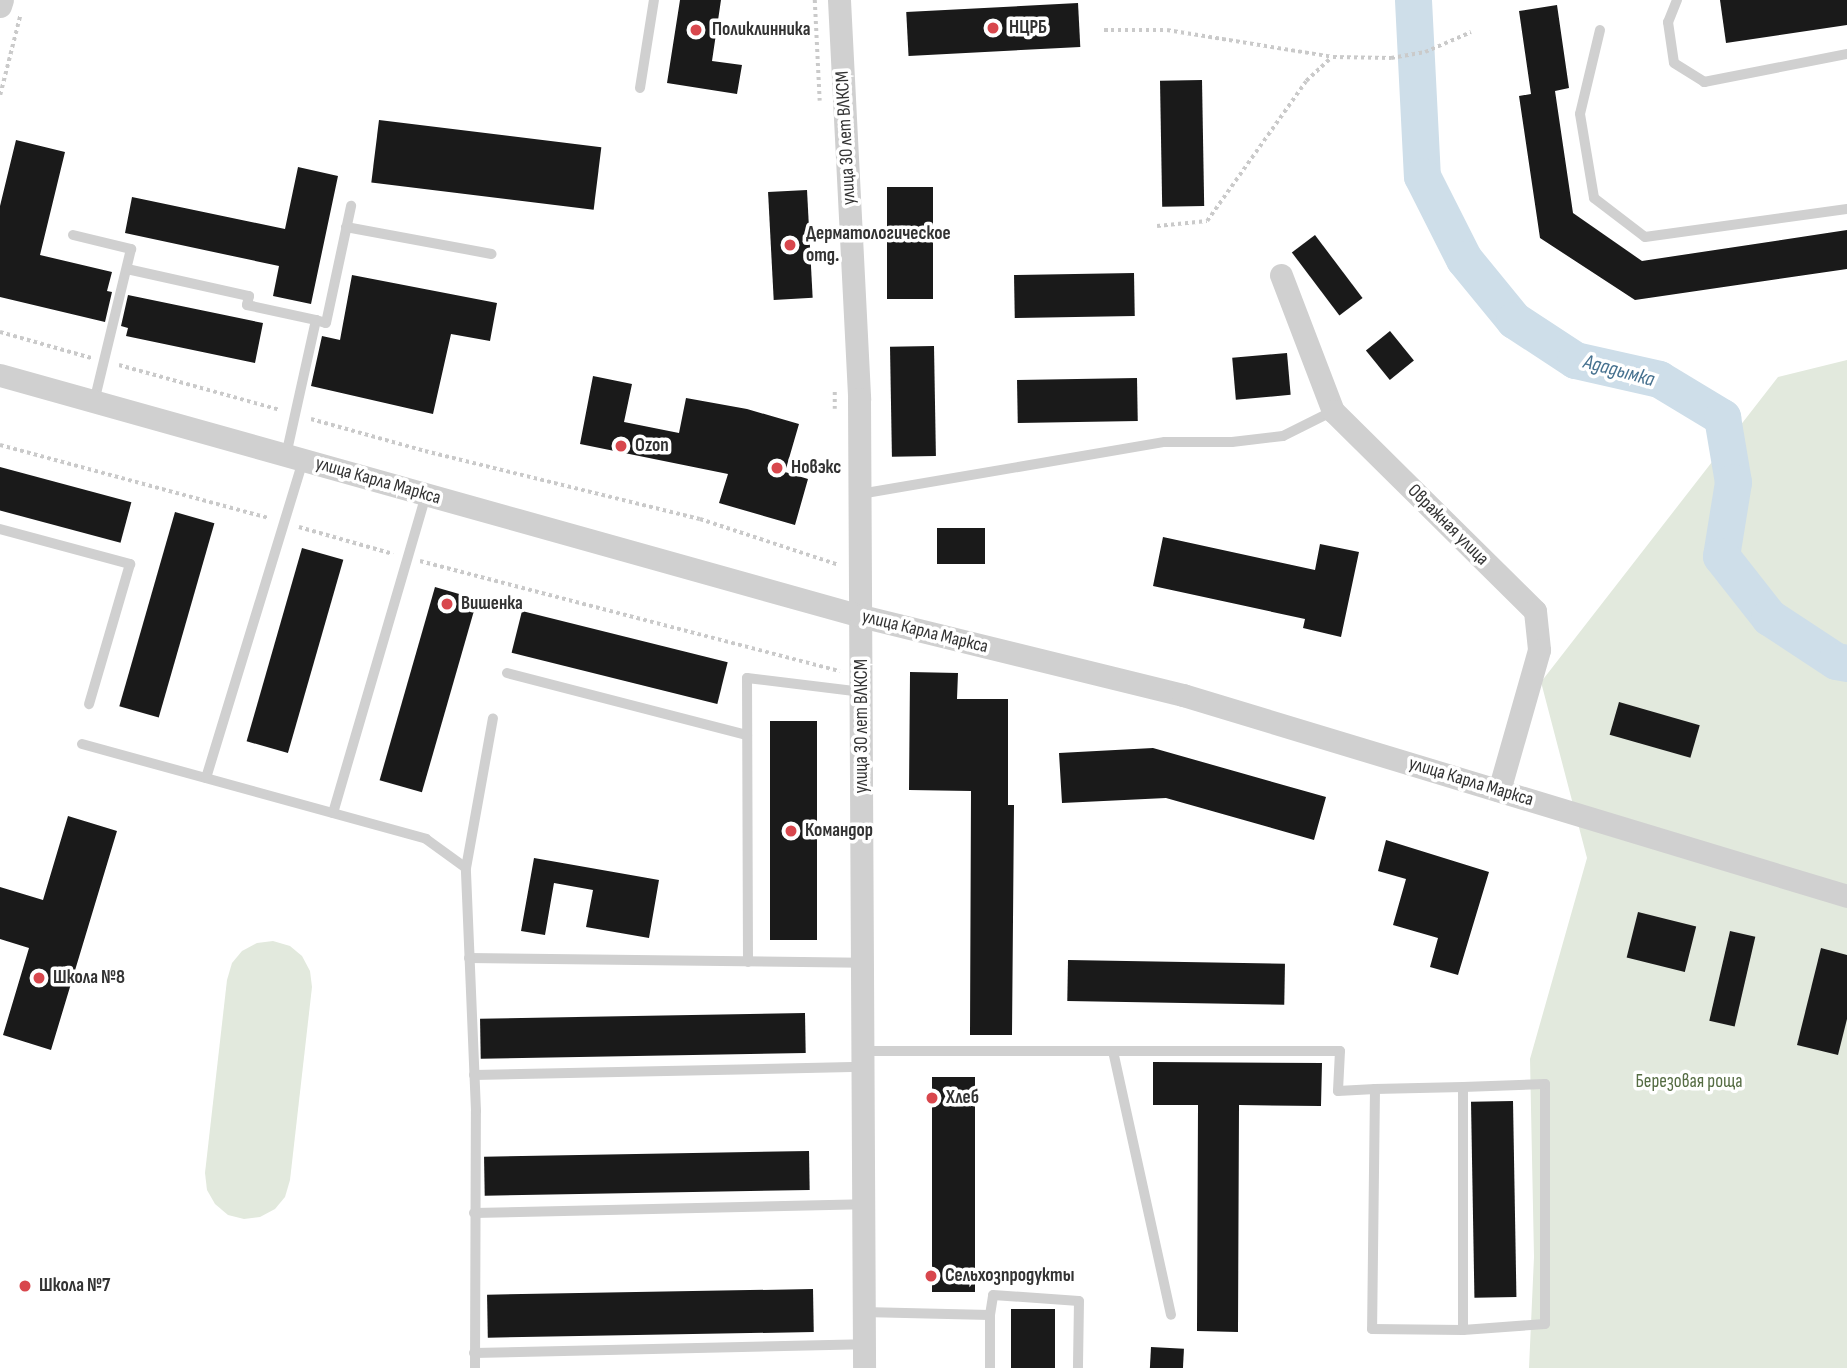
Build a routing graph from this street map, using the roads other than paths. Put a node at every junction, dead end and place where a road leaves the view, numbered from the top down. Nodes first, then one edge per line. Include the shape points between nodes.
1 (654, 0) edge
2 (839, 0) edge
3 (1677, 0) edge
4 (1600, 30) dead end
5 (1847, 54) edge
6 (640, 88) dead end
7 (351, 206) dead end
8 (1847, 209) edge
9 (346, 228) junction
10 (74, 235) dead end
11 (492, 254) dead end
12 (127, 268) junction
13 (1281, 275) dead end
14 (316, 320) junction
15 (0, 375) edge
16 (94, 402) junction
17 (1334, 411) junction
18 (295, 458) junction
19 (860, 494) junction
20 (426, 495) junction
21 (0, 529) edge
22 (861, 616) junction
23 (507, 673) dead end
24 (862, 682) junction
25 (89, 704) dead end
26 (493, 718) dead end
27 (747, 735) junction
28 (82, 744) dead end
29 (205, 778) junction
30 (1499, 790) junction
31 (333, 813) junction
32 (466, 869) junction
33 (1847, 896) edge
34 (469, 958) junction
35 (748, 962) junction
36 (862, 963) junction
37 (1113, 1051) junction
38 (863, 1059) junction
39 (474, 1075) junction
40 (1463, 1087) junction
41 (1375, 1089) junction
42 (863, 1204) junction
43 (474, 1213) junction
44 (863, 1312) junction
45 (990, 1315) junction
46 (1171, 1315) dead end
47 (1463, 1330) junction
48 (863, 1344) junction
49 (474, 1353) junction
50 (475, 1368) edge
51 (864, 1368) edge
52 (990, 1368) edge
53 (1078, 1368) edge

1 - 6 lane
2 - 19 street, улица 30 лет ВЛКСМ
3 - 5 lane via 1668,22 1674,63 1704,82
4 - 8 lane via 1580,114 1594,198 1645,237
7 - 9 lane
9 - 11 lane
9 - 14 lane via 326,323
10 - 12 lane via 131,249
12 - 14 lane via 249,296 247,305
12 - 16 lane
13 - 17 street, Овражная улица
14 - 18 lane via 295,415
15 - 16 street, улица Карла Маркса
16 - 18 street, улица Карла Маркса
17 - 19 lane via 1283,436 1165,442
17 - 30 street, Овражная улица via 1535,611 1539,650
18 - 20 street, улица Карла Маркса
18 - 29 lane via 284,522
19 - 22 street, улица 30 лет ВЛКСМ via 847,572
20 - 22 street, улица Карла Маркса
20 - 31 lane
21 - 25 lane via 130,564
22 - 24 street, улица 30 лет ВЛКСМ
22 - 30 street, улица Карла Маркса via 1182,695
23 - 27 lane
24 - 27 lane via 747,678
24 - 36 street, улица 30 лет ВЛКСМ
26 - 32 lane
27 - 35 lane
28 - 29 lane
29 - 31 lane
30 - 33 street, улица Карла Маркса
31 - 32 lane via 426,839
32 - 34 lane
34 - 35 lane
34 - 39 lane
35 - 36 lane
36 - 38 street, улица 30 лет ВЛКСМ
37 - 38 lane
37 - 41 lane via 1340,1051 1338,1091
37 - 46 lane
38 - 39 lane
38 - 42 street, улица 30 лет ВЛКСМ
39 - 43 lane
40 - 41 lane
40 - 47 lane
40 - 47 lane via 1545,1084 1545,1324
41 - 47 lane via 1372,1329
42 - 43 lane
42 - 44 street, улица 30 лет ВЛКСМ
43 - 49 lane
44 - 45 lane
44 - 48 street, улица 30 лет ВЛКСМ
45 - 52 lane
45 - 53 lane via 993,1295 1079,1301
48 - 49 lane
48 - 51 street, улица 30 лет ВЛКСМ
49 - 50 lane

